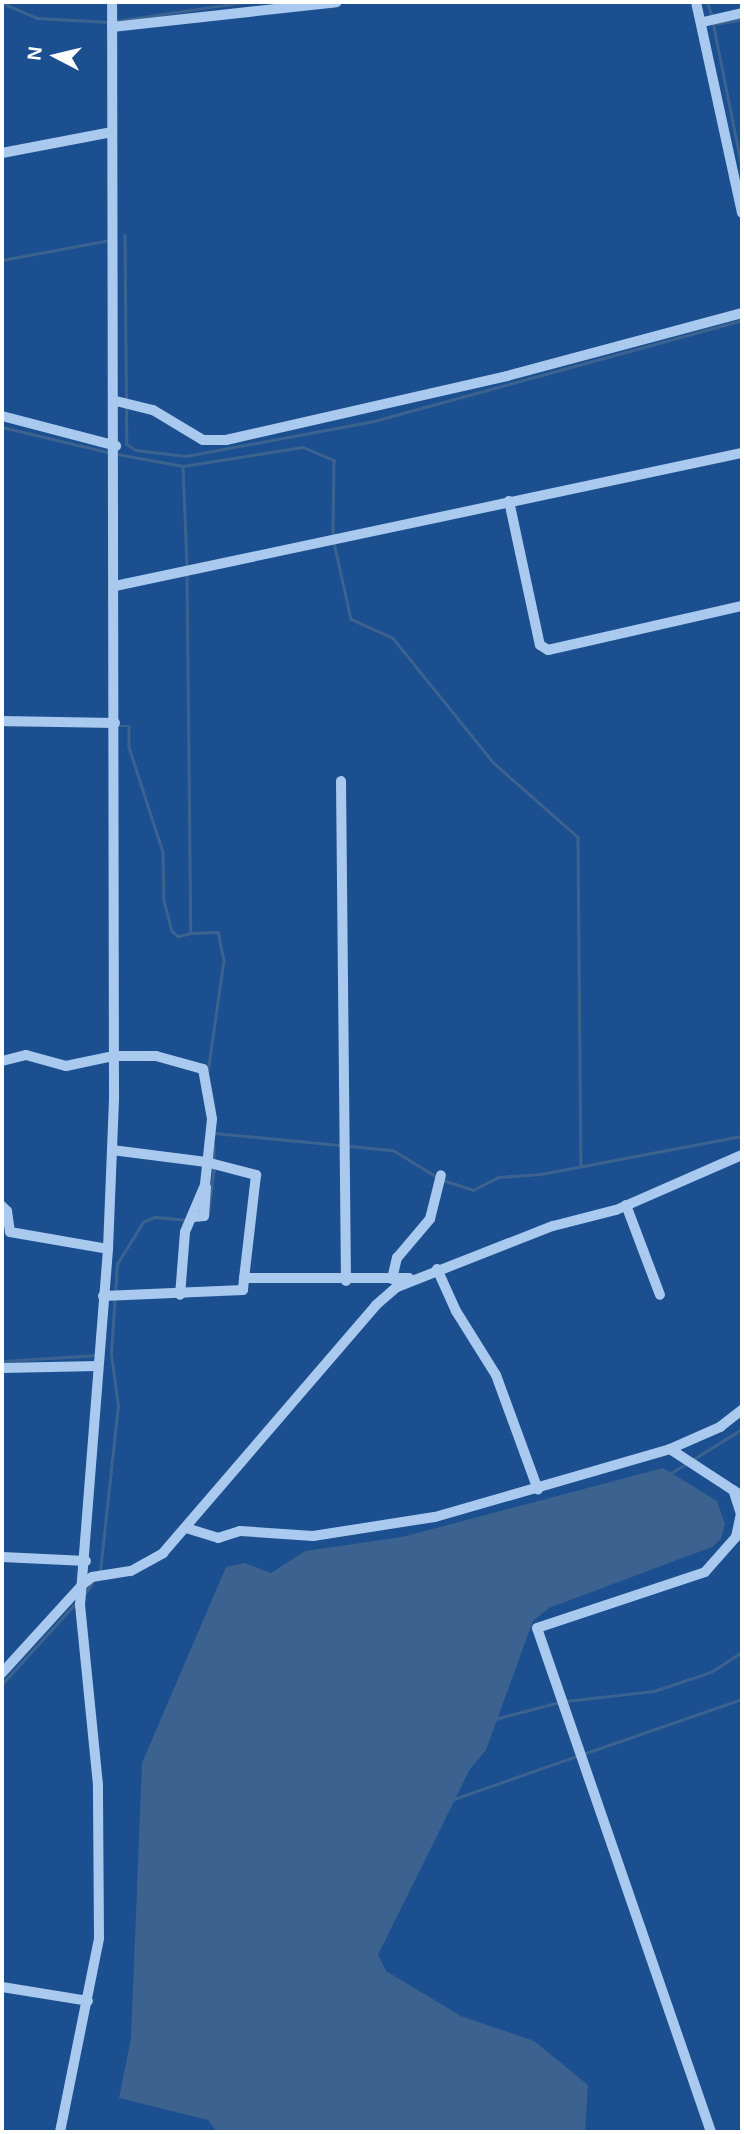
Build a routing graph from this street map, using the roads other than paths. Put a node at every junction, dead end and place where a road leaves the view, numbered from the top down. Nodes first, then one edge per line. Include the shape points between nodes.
1 (112, 2) edge
2 (337, 2) edge
3 (696, 2) edge
4 (742, 13) edge
5 (703, 22) junction
6 (112, 27) junction
7 (112, 132) junction
8 (2, 153) edge
9 (742, 213) edge
10 (742, 313) edge
11 (116, 401) junction
12 (2, 416) edge
13 (116, 446) junction
14 (742, 453) edge
15 (509, 501) junction
16 (115, 586) junction
17 (742, 606) edge
18 (2, 721) edge
19 (115, 723) junction
20 (341, 781) dead end
21 (114, 1056) junction
22 (2, 1061) edge
23 (112, 1150) junction
24 (742, 1155) edge
25 (206, 1162) junction
26 (441, 1175) dead end
27 (626, 1205) junction
28 (2, 1206) edge
29 (108, 1249) junction
30 (437, 1269) junction
31 (244, 1278) junction
32 (413, 1278) junction
33 (392, 1279) junction
34 (346, 1281) junction
35 (180, 1295) junction
36 (660, 1295) dead end
37 (103, 1296) junction
38 (98, 1366) junction
39 (2, 1368) edge
40 (742, 1410) edge
41 (670, 1449) junction
42 (538, 1490) junction
43 (738, 1493) edge
44 (186, 1528) junction
45 (2, 1558) edge
46 (86, 1561) junction
47 (83, 1584) junction
48 (2, 1673) edge
49 (2, 1987) edge
50 (88, 2001) junction
51 (60, 2132) edge
52 (711, 2132) edge

1 - 6 street
2 - 6 street
3 - 5 street
4 - 5 street
5 - 9 street
6 - 7 street
7 - 8 street
7 - 11 street
10 - 11 street via 507,376 226,440 203,440 153,410
11 - 13 street
12 - 13 street
13 - 16 street
14 - 15 street
15 - 16 street
15 - 17 street via 540,645 548,650
16 - 19 street
18 - 19 street
19 - 21 street
20 - 34 street
21 - 22 street via 66,1066 26,1055
21 - 23 street
21 - 25 street via 156,1056 203,1069 212,1119
23 - 25 street
23 - 29 street
24 - 27 street
25 - 31 street via 256,1175
25 - 35 street via 205,1185 185,1232
26 - 33 street via 430,1219 397,1258
27 - 30 street via 553,1226
27 - 36 street
28 - 29 street via 10,1232
29 - 37 street
30 - 32 street
30 - 42 street via 456,1311 496,1375
31 - 34 street
31 - 35 street via 243,1290
32 - 33 street
32 - 44 street via 376,1305
33 - 34 street
35 - 37 street
37 - 38 street
38 - 39 street
38 - 46 street
40 - 41 street via 720,1427
41 - 42 street
41 - 43 street
42 - 44 street via 435,1517 313,1536 240,1531 218,1538
43 - 52 street via 741,1514 736,1537 705,1572 537,1628
44 - 47 street via 149,1564 92,1577
45 - 46 street
46 - 47 street
47 - 48 street
47 - 50 street via 80,1626 98,1799 99,1938
49 - 50 street
50 - 51 street

